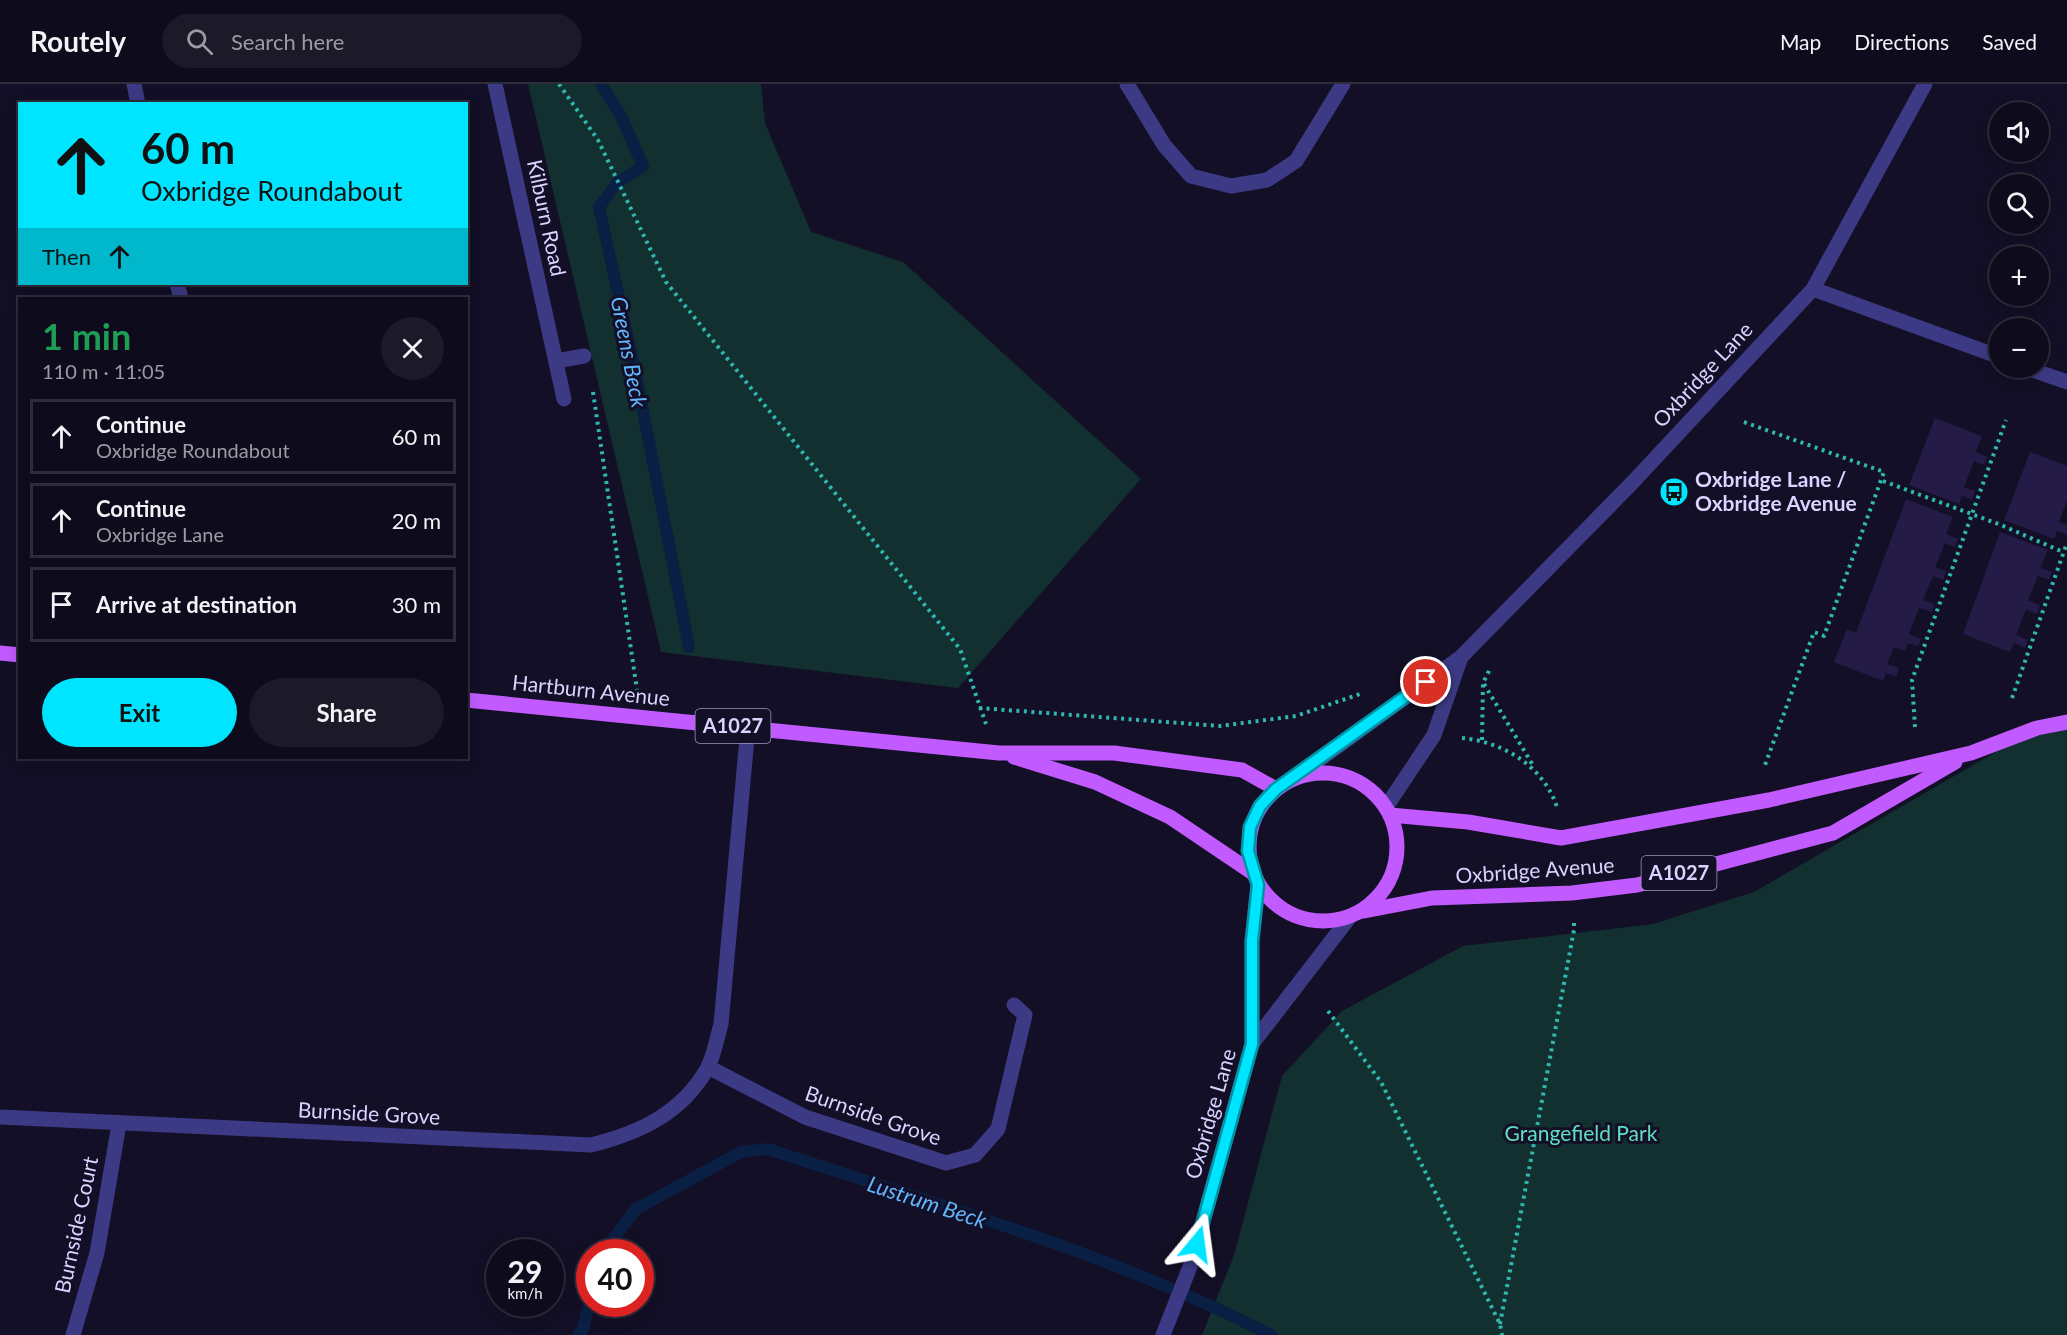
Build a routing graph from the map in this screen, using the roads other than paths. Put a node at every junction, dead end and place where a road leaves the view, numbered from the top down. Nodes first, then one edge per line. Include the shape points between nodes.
1 (134, 84) edge
2 (495, 84) edge
3 (1127, 84) edge
4 (1343, 84) edge
5 (1925, 84) edge
6 (138, 102) edge
7 (1813, 289) junction
8 (1989, 353) edge
9 (584, 356) road end
10 (556, 361) junction
11 (2049, 376) edge
12 (2067, 382) edge
13 (564, 399) dead end
14 (0, 653) edge
15 (18, 655) edge
16 (1461, 657) junction
17 (468, 700) edge
18 (2067, 722) edge
19 (748, 728) junction
20 (999, 753) junction
21 (1971, 753) junction
22 (1294, 778) junction
23 (1276, 789) junction
24 (1388, 811) junction
25 (1255, 879) junction
26 (1356, 914) junction
27 (1014, 1005) dead end
28 (1252, 1044) junction
29 (708, 1067) junction
30 (0, 1117) edge
31 (119, 1124) junction
32 (1164, 1333) edge
33 (73, 1335) edge

1 - 6 street
2 - 10 street, Kilburn Road
3 - 4 street via 1164,145 1191,176 1231,186 1267,180 1296,161
5 - 7 street, Oxbridge Lane
7 - 8 street
7 - 16 street, Oxbridge Lane via 1632,483
9 - 10 street
10 - 13 street, Kilburn Road
11 - 12 street
14 - 15 main road
16 - 22 street, Oxbridge Lane
16 - 24 street, Oxbridge Lane via 1434,735
17 - 19 main road, Hartburn Avenue / A1027
18 - 21 main road, Oxbridge Avenue / A1027 via 2037,728
19 - 20 main road, Hartburn Avenue / A1027
19 - 29 street, Burnside Grove via 721,1024
20 - 23 main road, Hartburn Avenue / A1027 via 1114,753 1242,770
20 - 25 main road, Hartburn Avenue / A1027 via 1095,782 1160,812
21 - 24 main road, Oxbridge Avenue / A1027 via 1769,800 1561,838
21 - 26 main road, Oxbridge Avenue / A1027 via 1833,832 1637,885 1572,893 1432,898
22 - 23 main road
22 - 24 main road via 1323,772 1351,777 1374,792
23 - 25 main road via 1260,806 1250,827 1248,851
24 - 26 main road via 1398,850 1388,884
25 - 26 main road, A1027 via 1283,911 1316,922
25 - 28 street, Oxbridge Lane
26 - 28 street, Oxbridge Lane
27 - 29 street, Burnside Grove via 1025,1015 998,1129 975,1155 946,1163 805,1117
28 - 32 street, Oxbridge Lane via 1191,1264
29 - 31 street, Burnside Grove via 688,1096 659,1120 624,1137 591,1145
30 - 31 street, Burnside Grove
31 - 33 street, Burnside Court via 97,1253

